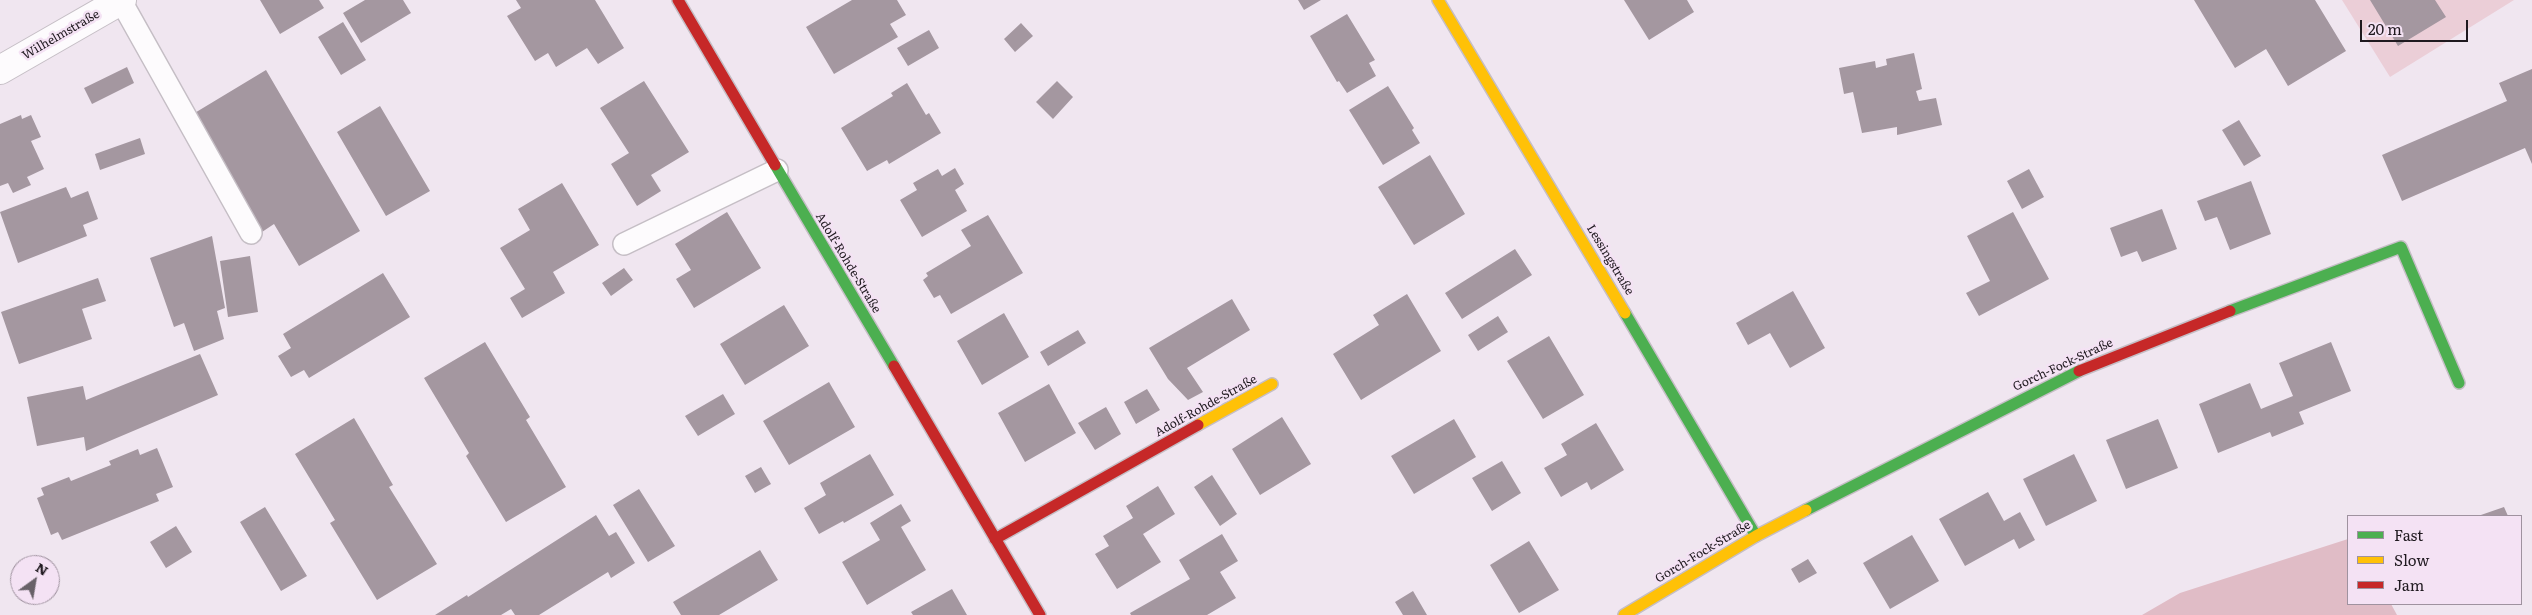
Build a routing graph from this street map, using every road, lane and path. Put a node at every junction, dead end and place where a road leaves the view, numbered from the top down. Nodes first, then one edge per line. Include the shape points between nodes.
1 (122, 0) edge
2 (678, 0) edge
3 (1438, 0) edge
4 (0, 70) edge
5 (777, 170) junction
6 (251, 233) dead end
7 (624, 244) dead end
8 (2459, 383) dead end
9 (1272, 384) dead end
10 (1756, 536) junction
11 (995, 539) junction
12 (1040, 615) edge
13 (1624, 615) edge

1 - 4 street, Wilhelmstraße
1 - 6 lane
2 - 5 street, Adolf-Rohde-Straße
3 - 10 street, Lessingstraße
5 - 7 lane
5 - 11 street, Adolf-Rohde-Straße
8 - 10 street, Gorch-Fock-Straße via 2401,247 2179,330 2063,378
9 - 11 street, Adolf-Rohde-Straße
10 - 13 street, Gorch-Fock-Straße
11 - 12 street, Adolf-Rohde-Straße

